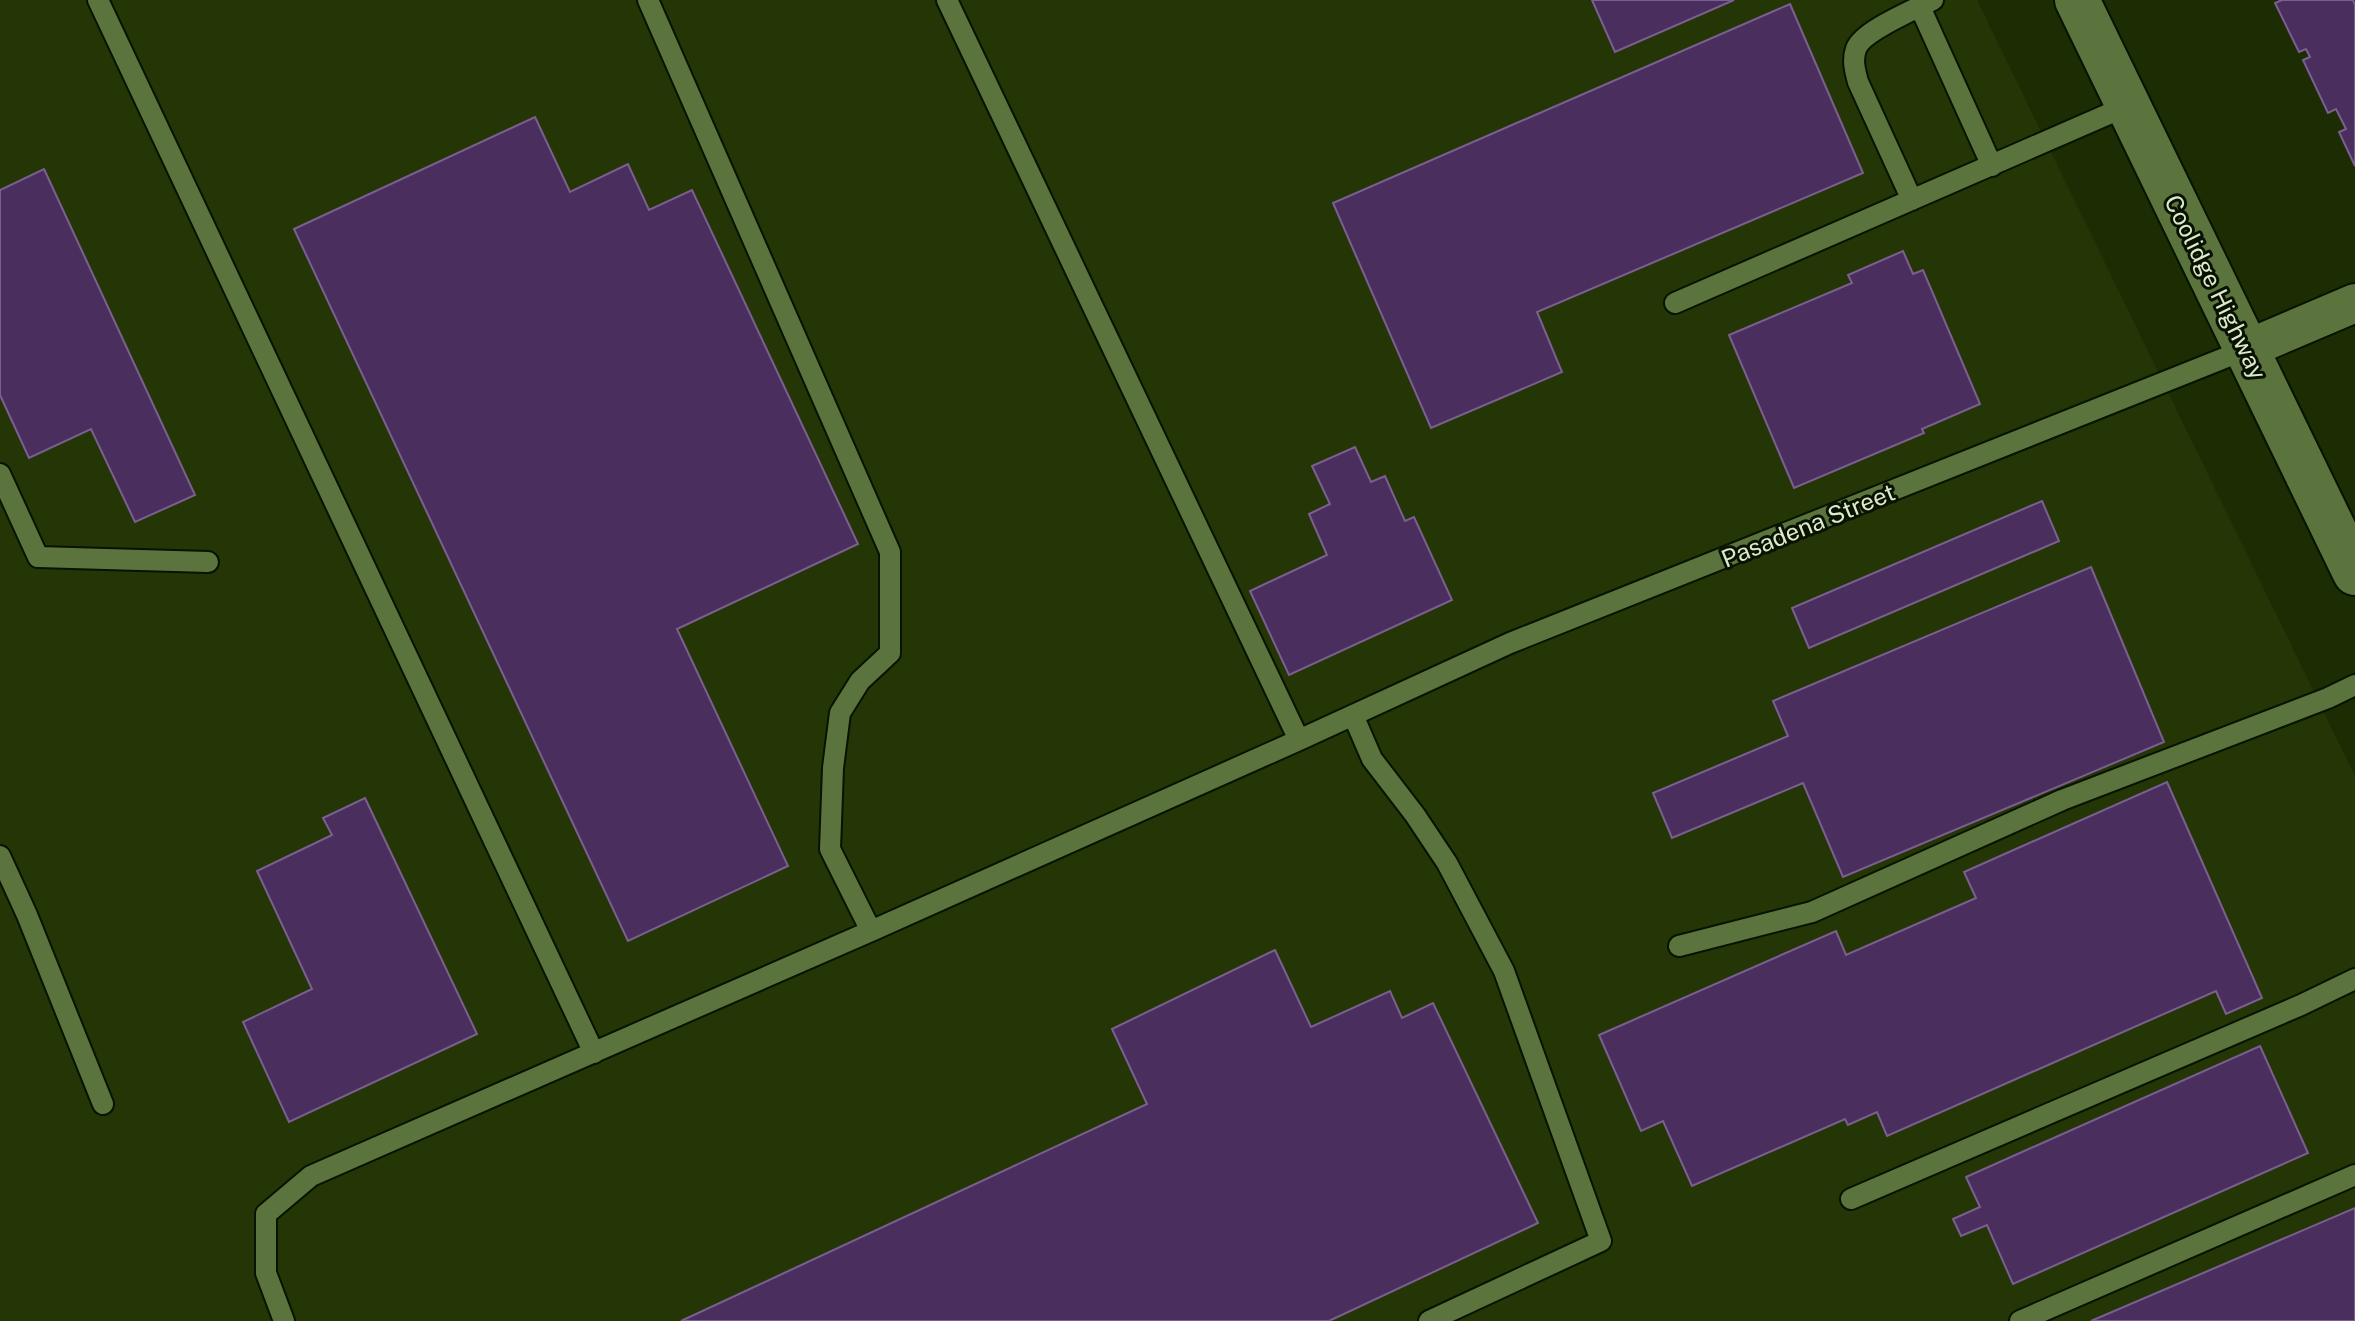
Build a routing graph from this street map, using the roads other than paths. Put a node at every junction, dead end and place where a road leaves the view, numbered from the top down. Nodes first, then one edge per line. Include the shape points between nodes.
1 (98, 0) edge
2 (648, 0) edge
3 (947, 0) edge
4 (2077, 0) edge
5 (1926, 4) edge
6 (2127, 106) junction
7 (1992, 166) junction
8 (1912, 200) junction
9 (1675, 303) dead end
10 (2355, 303) edge
11 (2247, 349) junction
12 (0, 474) edge
13 (208, 562) dead end
14 (2355, 573) edge
15 (2355, 685) edge
16 (1353, 715) junction
17 (1299, 740) junction
18 (0, 856) edge
19 (871, 931) junction
20 (1679, 946) dead end
21 (2355, 979) edge
22 (594, 1053) junction
23 (103, 1104) dead end
24 (2355, 1175) edge
25 (1851, 1199) dead end
26 (284, 1321) edge
27 (1429, 1321) edge
28 (2020, 1321) edge

1 - 22 lane
2 - 19 lane via 890,552 890,653 860,681 840,713 833,768 830,849
3 - 17 lane
4 - 6 main road, Coolidge Highway
5 - 7 lane
5 - 8 lane via 1872,32 1856,47 1853,64
6 - 7 lane
6 - 11 main road, Coolidge Highway
7 - 8 lane
8 - 9 lane
10 - 11 street, Pasadena Street
11 - 14 main road, Coolidge Highway
11 - 16 lane, Pasadena Street via 1510,643
12 - 13 lane via 38,557
15 - 20 lane via 2062,800 1812,912
16 - 17 lane, Pasadena Street
16 - 27 lane via 1372,759 1447,863 1504,971 1601,1241
17 - 19 lane, Pasadena Street
18 - 23 lane
19 - 22 lane, Pasadena Street
21 - 25 lane
22 - 26 lane, Pasadena Street via 311,1176 266,1214 266,1273
24 - 28 lane

